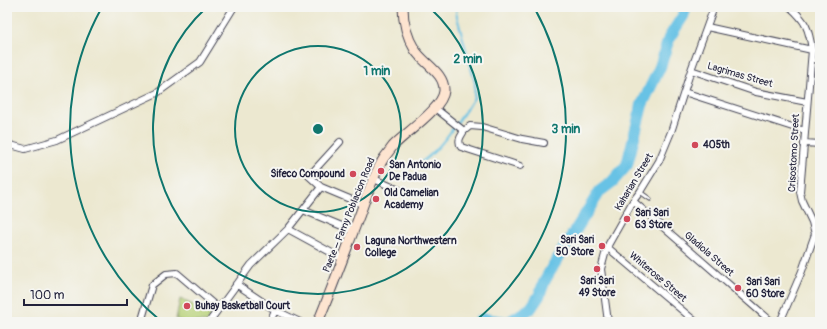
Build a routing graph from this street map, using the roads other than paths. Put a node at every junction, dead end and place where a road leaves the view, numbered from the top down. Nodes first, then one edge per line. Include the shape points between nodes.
1 (234, 7) edge
2 (403, 7) edge
3 (714, 7) edge
4 (790, 7) edge
5 (707, 27) junction
6 (812, 50) junction
7 (691, 70) junction
8 (684, 92) junction
9 (807, 102) junction
10 (435, 108) junction
11 (464, 131) junction
12 (805, 131) junction
13 (340, 142) dead end
14 (544, 143) dead end
15 (804, 143) junction
16 (7, 144) edge
17 (820, 144) edge
18 (520, 166) dead end
19 (374, 179) junction
20 (321, 187) junction
21 (401, 191) dead end
22 (640, 192) junction
23 (650, 200) dead end
24 (633, 201) junction
25 (364, 205) junction
26 (303, 210) junction
27 (288, 229) junction
28 (354, 231) junction
29 (607, 247) junction
30 (343, 259) junction
31 (236, 284) junction
32 (218, 308) junction
33 (275, 310) junction
34 (141, 322) edge
35 (209, 322) edge
36 (270, 322) edge
37 (300, 322) edge
38 (318, 322) edge
39 (608, 322) edge
40 (696, 322) edge
41 (772, 322) edge
42 (780, 322) edge

1 - 16 street via 200,62 158,93 57,140 25,149
2 - 10 main road, Paete – Famy Poblacion Road via 406,32 411,42 443,81 444,95
3 - 5 street, Kaharian Street
4 - 6 street, Crisostomo Street via 803,19 810,34
5 - 6 street
5 - 7 street, Kaharian Street
6 - 9 street, Crisostomo Street
7 - 8 street, Kaharian Street
7 - 9 street, Lagrimas Street via 756,92
8 - 12 street
8 - 22 street, Kaharian Street via 659,161
9 - 12 street, Crisostomo Street
10 - 11 street
10 - 19 main road, Paete – Famy Poblacion Road via 393,146
11 - 14 street via 470,126 482,127
11 - 18 street via 459,139 461,147
12 - 15 street, Crisostomo Street
13 - 20 street via 309,176
15 - 17 street
15 - 42 street, Crisostomo Street via 800,192 815,234
19 - 21 street
19 - 25 main road, Paete – Famy Poblacion Road
20 - 25 street
20 - 26 street
22 - 23 lane
22 - 24 street, Kaharian Street
24 - 29 street, Kaharian Street
24 - 41 street, Gladiola Street
25 - 28 main road, Paete – Famy Poblacion Road
26 - 27 street
26 - 28 street
27 - 30 street
27 - 31 street via 251,265
28 - 30 main road, Paete – Famy Poblacion Road
29 - 39 street, Kaharian Street via 601,269
29 - 40 street, Whiterose Street
30 - 38 main road, Paete – Famy Poblacion Road
31 - 32 street
31 - 33 street
32 - 34 street via 177,273 166,274 152,285
32 - 35 street
33 - 36 street
33 - 37 street

